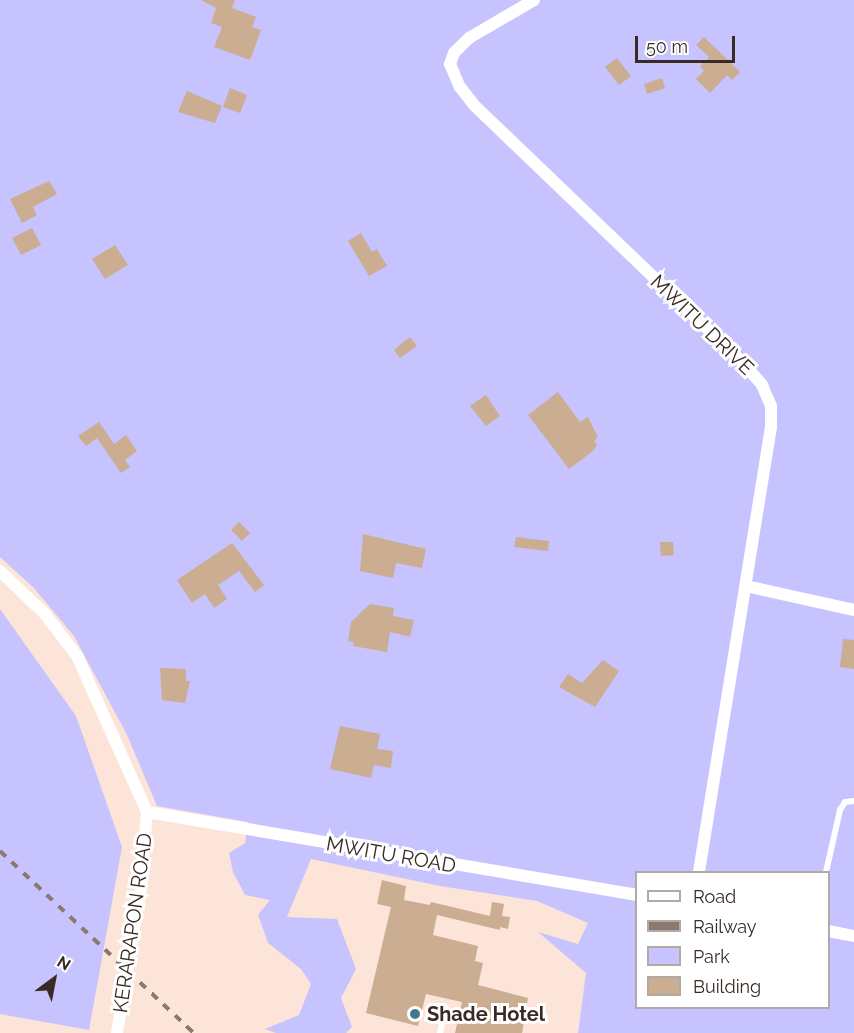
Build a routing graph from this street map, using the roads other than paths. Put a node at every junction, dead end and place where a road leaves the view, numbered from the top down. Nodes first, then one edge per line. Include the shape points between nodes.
1 (534, 0) edge
2 (0, 570) edge
3 (746, 586) junction
4 (854, 610) edge
5 (854, 801) edge
6 (147, 812) junction
7 (699, 871) edge
8 (826, 871) edge
9 (635, 895) edge
10 (830, 931) edge
11 (854, 936) edge
12 (446, 1008) dead end
13 (117, 1033) edge
14 (440, 1033) edge

1 - 3 street, MWITU DRIVE via 469,38 454,53 450,64 475,106 762,385 771,406 771,427
2 - 6 street, KERARAPON ROAD via 45,614 77,656
3 - 4 street
3 - 7 street, MWITU DRIVE
5 - 8 lane via 845,802 840,810
6 - 9 street, MWITU ROAD
6 - 13 street, KERARAPON ROAD via 141,886
10 - 11 street
12 - 14 lane

